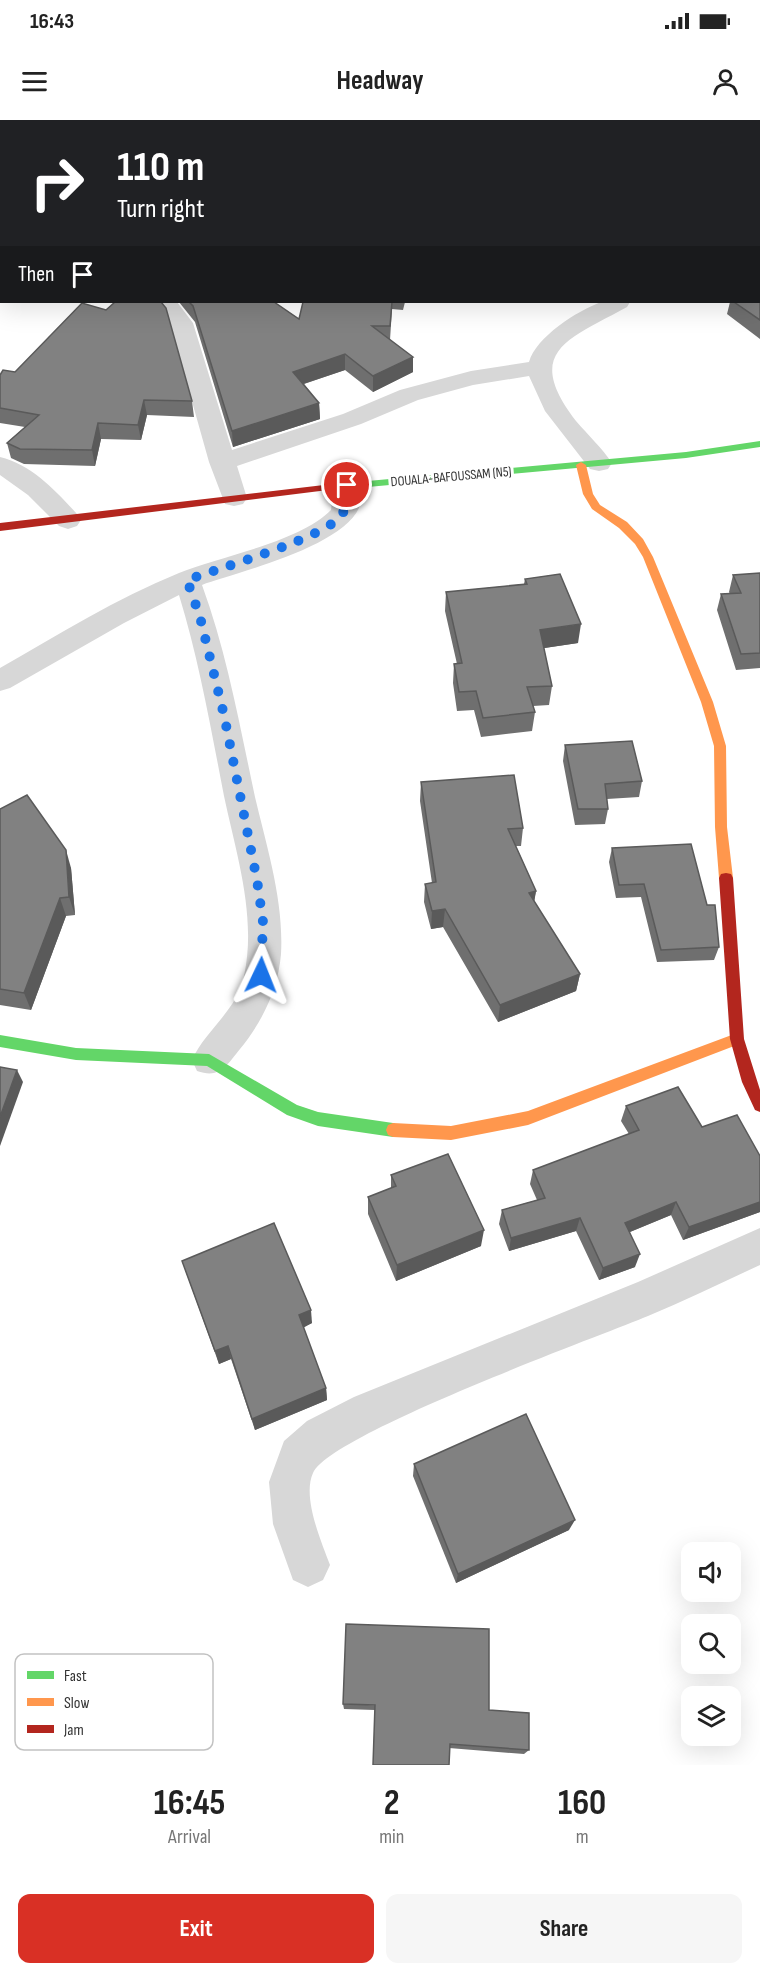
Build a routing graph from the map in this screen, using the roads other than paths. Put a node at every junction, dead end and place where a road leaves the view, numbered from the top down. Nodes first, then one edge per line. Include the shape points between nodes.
1 (167, 303) edge
2 (617, 303) edge
3 (540, 367) junction
4 (760, 444) edge
5 (222, 462) junction
6 (590, 464) junction
7 (0, 465) edge
8 (347, 485) junction
9 (234, 498) junction
10 (68, 520) junction
11 (0, 527) edge
12 (187, 580) junction
13 (0, 681) edge
14 (737, 1040) junction
15 (0, 1041) edge
16 (209, 1060) junction
17 (760, 1105) edge
18 (760, 1246) edge
19 (308, 1565) dead end

1 - 5 street via 187,340
2 - 3 street via 564,334 543,353
3 - 5 street via 471,378 409,395
3 - 6 street via 546,396
4 - 6 main road, DOUALA-BAFOUSSAM (N5)
5 - 9 street
6 - 8 main road, DOUALA-BAFOUSSAM (N5)
6 - 14 main road via 588,494 596,507 623,525 648,557 708,702 720,746 721,827
7 - 10 street via 18,472
8 - 9 main road, DOUALA-BAFOUSSAM (N5)
8 - 12 street via 347,506 338,520 316,533
9 - 10 main road, DOUALA-BAFOUSSAM (N5)
10 - 11 main road, DOUALA-BAFOUSSAM (N5)
12 - 13 street via 111,617
12 - 16 street via 224,715 263,922 261,975 252,1005
14 - 16 main road via 528,1118 451,1133 413,1133 318,1119 269,1098
14 - 17 main road
15 - 16 main road via 76,1054
18 - 19 street via 617,1310 527,1343 349,1419 321,1438 300,1456 289,1478 291,1516

